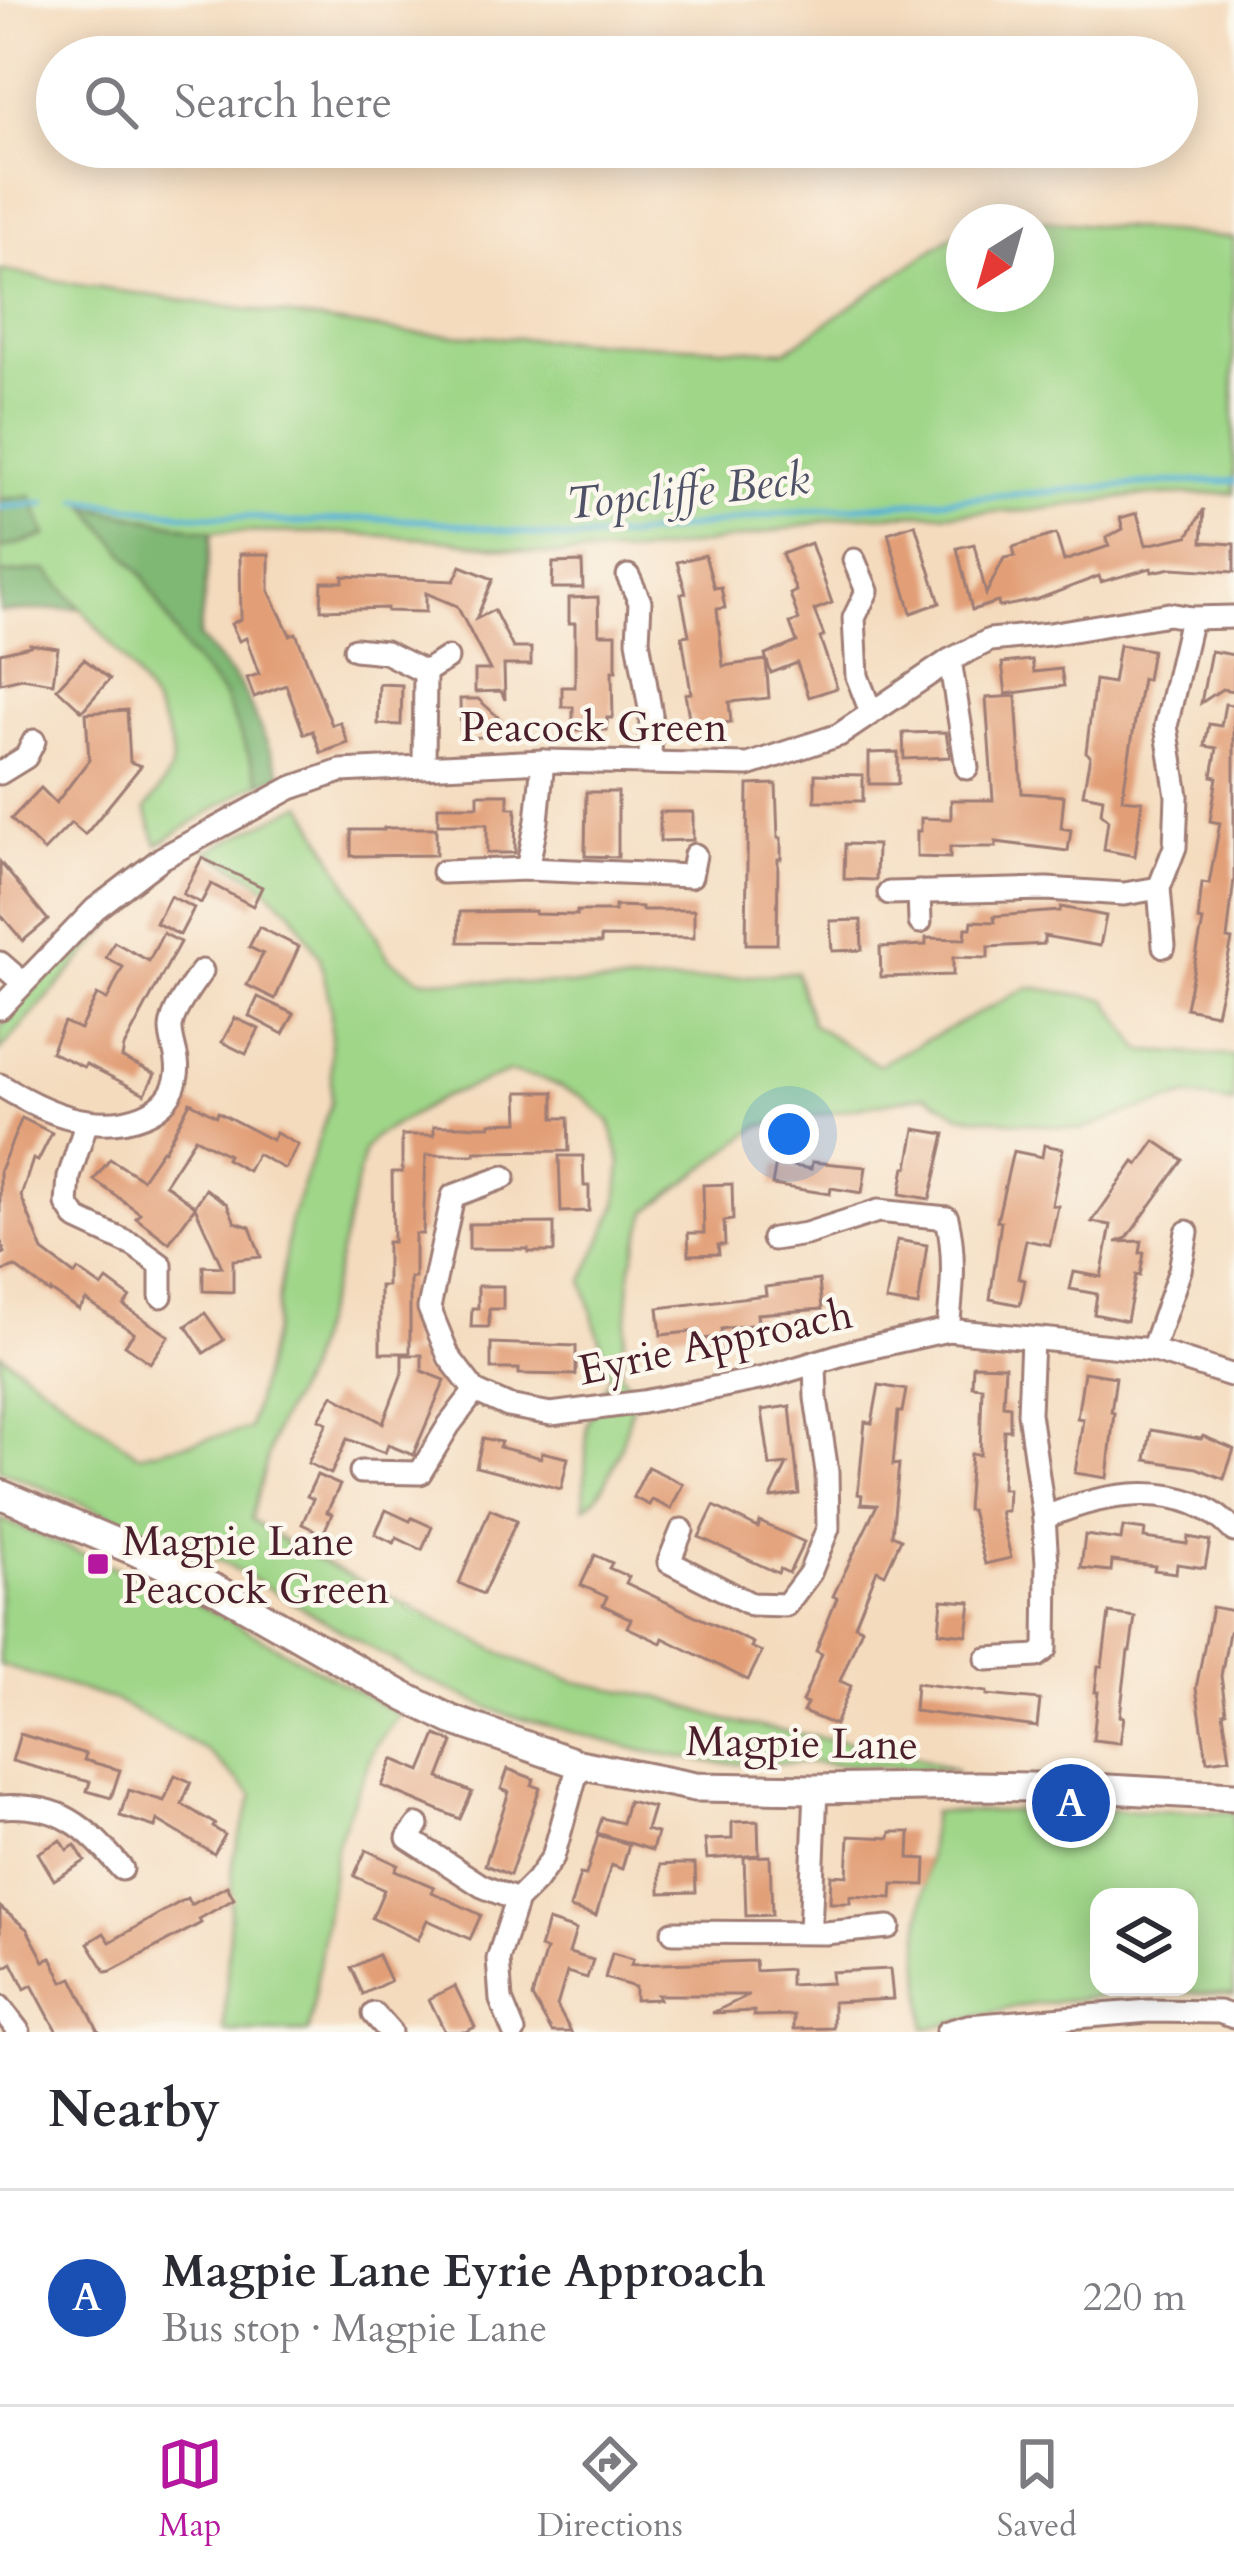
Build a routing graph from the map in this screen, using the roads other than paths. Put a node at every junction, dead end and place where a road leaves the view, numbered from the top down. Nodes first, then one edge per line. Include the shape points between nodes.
1 (854, 560) dead end
2 (628, 576) dead end
3 (1234, 617) edge
4 (1191, 618) junction
5 (355, 649) dead end
6 (447, 658) dead end
7 (950, 660) junction
8 (425, 672) junction
9 (871, 712) junction
10 (34, 741) dead end
11 (543, 761) junction
12 (650, 763) junction
13 (424, 766) junction
14 (967, 768) dead end
15 (0, 773) edge
16 (695, 855) dead end
17 (527, 869) junction
18 (443, 872) dead end
19 (1160, 888) junction
20 (920, 892) junction
21 (889, 893) dead end
22 (920, 922) dead end
23 (1164, 946) dead end
24 (0, 963) edge
25 (202, 971) dead end
26 (22, 982) junction
27 (0, 1008) edge
28 (0, 1085) edge
29 (87, 1121) junction
30 (504, 1177) dead end
31 (1187, 1232) dead end
32 (773, 1238) dead end
33 (161, 1296) dead end
34 (948, 1330) junction
35 (1032, 1339) junction
36 (1152, 1350) junction
37 (815, 1363) junction
38 (1234, 1376) edge
39 (475, 1391) junction
40 (362, 1472) dead end
41 (0, 1494) edge
42 (1044, 1518) junction
43 (682, 1530) dead end
44 (1234, 1531) edge
45 (987, 1659) dead end
46 (579, 1764) junction
47 (817, 1790) junction
48 (1234, 1796) edge
49 (0, 1807) edge
50 (418, 1825) dead end
51 (122, 1869) dead end
52 (517, 1900) junction
53 (889, 1927) dead end
54 (673, 1932) dead end
55 (810, 1932) junction
56 (0, 2007) edge
57 (374, 2014) dead end
58 (1234, 2017) edge
59 (19, 2032) edge
60 (390, 2032) edge
61 (514, 2032) edge
62 (947, 2032) edge

1 - 9 street via 867,591 854,618 856,676
2 - 12 street via 640,602
3 - 4 street, Peacock Green
4 - 7 street, Peacock Green via 1169,614 990,640
4 - 19 street via 1166,725 1177,796 1175,847
5 - 8 street via 385,652
6 - 8 street
7 - 9 street, Peacock Green
7 - 14 street
8 - 13 street
9 - 12 street, Peacock Green via 839,735 748,765
10 - 15 street via 26,757
11 - 12 street, Peacock Green
11 - 13 street, Peacock Green
11 - 17 street
13 - 26 street, Peacock Green via 341,771 248,811 162,858 94,909
16 - 17 street via 691,876
17 - 18 street
19 - 20 street
19 - 23 street
20 - 21 street
20 - 22 street
24 - 26 street
25 - 29 street via 170,1026 178,1073 171,1094 157,1111
26 - 27 street, Peacock Green
28 - 29 street
29 - 33 street via 67,1204 77,1219 161,1265
30 - 39 street via 453,1196 429,1308 449,1357
31 - 36 street
32 - 34 street via 878,1211 951,1210
34 - 35 street, Eyrie Approach
34 - 37 street, Eyrie Approach
35 - 36 street, Eyrie Approach
35 - 42 street via 1029,1414
36 - 38 street, Eyrie Approach
37 - 39 street, Eyrie Approach via 551,1414
37 - 43 street via 828,1528 811,1574 786,1605 751,1604 669,1562
39 - 40 street via 424,1477
41 - 46 street, Magpie Lane via 219,1591 452,1720
42 - 44 street via 1139,1493 1207,1509
42 - 45 street via 1046,1649
46 - 47 street, Magpie Lane via 695,1787
46 - 52 street via 553,1857
47 - 48 street, Magpie Lane via 1046,1787
47 - 55 street
49 - 51 street via 33,1806 76,1822
50 - 52 street via 408,1838
52 - 61 street via 498,1959
53 - 55 street
54 - 55 street
56 - 59 street
57 - 60 street
58 - 62 street via 1149,2011

